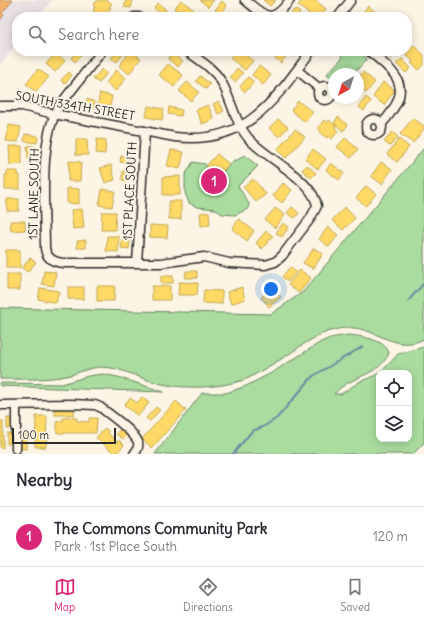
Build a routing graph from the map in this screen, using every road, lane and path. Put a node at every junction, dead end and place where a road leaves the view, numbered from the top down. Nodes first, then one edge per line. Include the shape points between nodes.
1 (245, 0) edge
2 (290, 0) edge
3 (351, 0) edge
4 (260, 12) edge
5 (279, 12) edge
6 (342, 12) edge
7 (98, 56) edge
8 (193, 56) edge
9 (308, 56) edge
10 (374, 56) edge
11 (297, 70) junction
12 (320, 89) dead end
13 (0, 106) edge
14 (54, 114) junction
15 (381, 124) dead end
16 (240, 126) junction
17 (145, 131) junction
18 (137, 263) junction
19 (0, 405) edge
20 (16, 405) junction
21 (16, 449) dead end
22 (136, 452) edge

1 - 4 street
2 - 5 street
3 - 6 street
7 - 14 street, 1ST LANE SOUTH
8 - 16 street via 217,76 226,90
9 - 11 street, 1ST PLACE SOUTH
10 - 15 street via 388,68 401,86 397,104
11 - 12 street
11 - 16 street, 1ST PLACE SOUTH via 263,111
13 - 14 street, SOUTH 334TH STREET via 22,106
14 - 17 street, SOUTH 334TH STREET
14 - 18 street, 1ST LANE SOUTH via 45,159 45,248 49,258 63,263
16 - 17 street, 1ST PLACE SOUTH via 222,134 201,138 175,137
16 - 18 street via 254,144 310,189 315,197 317,206 282,256 265,265 229,263 204,257
17 - 18 street, 1ST PLACE SOUTH
19 - 20 street
20 - 21 street
20 - 22 street via 95,405 129,431 138,442

